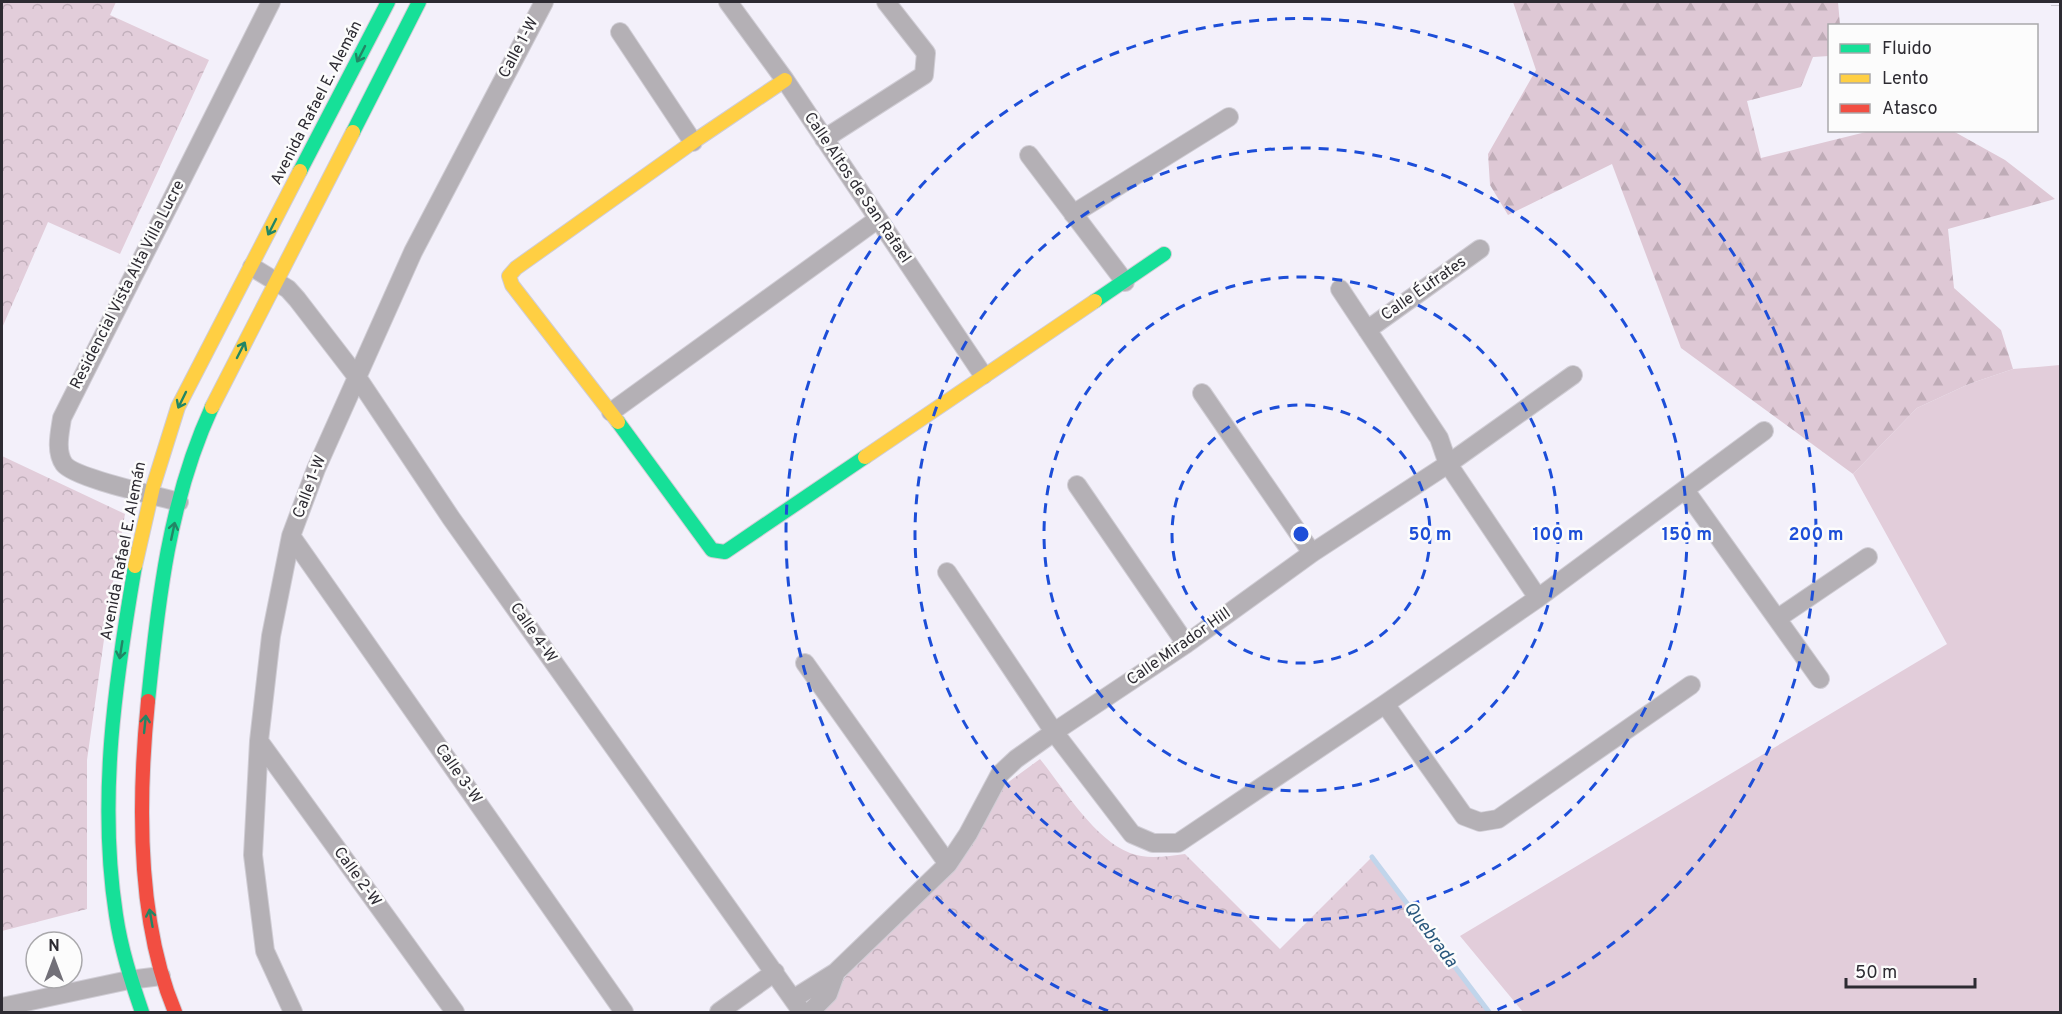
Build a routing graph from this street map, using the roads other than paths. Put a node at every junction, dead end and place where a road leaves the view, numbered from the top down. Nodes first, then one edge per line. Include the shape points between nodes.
1 (271, 2) edge
2 (387, 2) edge
3 (418, 2) edge
4 (544, 2) edge
5 (728, 2) edge
6 (886, 2) edge
7 (620, 32) dead end
8 (785, 80) junction
9 (1229, 117) dead end
10 (824, 139) junction
11 (693, 142) junction
12 (1029, 155) dead end
13 (1073, 214) junction
14 (878, 219) junction
15 (1480, 249) dead end
16 (1164, 254) dead end
17 (252, 267) junction
18 (276, 282) junction
19 (1125, 282) junction
20 (1340, 290) dead end
21 (1367, 330) junction
22 (983, 375) junction
23 (1573, 375) dead end
24 (357, 376) junction
25 (1202, 393) dead end
26 (611, 412) junction
27 (1764, 431) dead end
28 (1448, 464) junction
29 (1077, 485) dead end
30 (1685, 490) junction
31 (149, 494) junction
32 (179, 502) junction
33 (291, 536) junction
34 (1312, 553) junction
35 (1868, 557) dead end
36 (947, 572) dead end
37 (1538, 598) junction
38 (1778, 618) junction
39 (1186, 644) junction
40 (805, 663) dead end
41 (1820, 679) dead end
42 (1691, 685) dead end
43 (1385, 704) junction
44 (1054, 732) junction
45 (259, 741) junction
46 (948, 864) junction
47 (775, 972) junction
48 (836, 972) junction
49 (161, 976) junction
50 (129, 980) junction
51 (797, 1006) edge
52 (2, 1007) edge
53 (142, 1012) edge
54 (175, 1012) edge
55 (293, 1012) edge
56 (455, 1012) edge
57 (624, 1012) edge
58 (718, 1012) edge
59 (810, 1012) edge

1 - 31 street, Residencial Vista Alta Villa Lucre via 62,418 58,443 64,464 80,474
2 -> 17 main road, Avenida Rafael E. Alemán
3 - 18 main road
4 - 24 street, Calle 1-W via 413,252
5 - 8 street, Calle Altos de San Rafael
6 - 10 street via 926,53 924,75
7 - 11 street
8 - 10 street, Calle Altos de San Rafael
8 - 11 main road
9 - 13 street
10 - 14 street, Calle Altos de San Rafael
11 - 26 main road via 509,276
12 - 13 street
13 - 19 street
14 - 22 street, Calle Altos de San Rafael
14 - 26 street
15 - 21 street, Calle Éufrates
16 - 19 main road
17 - 18 street, Calle 4-W
17 -> 31 main road, Avenida Rafael E. Alemán via 178,407
18 - 24 street, Calle 4-W via 297,299
32 -> 18 main road via 211,410
19 - 22 main road
20 - 21 street
21 - 28 street via 1439,438
22 - 26 main road via 725,552 712,550
23 - 28 street, Calle Mirador Hill
24 - 33 street, Calle 1-W
24 - 47 street, Calle 4-W via 451,518
25 - 34 street
27 - 30 street
28 - 34 street, Calle Mirador Hill
28 - 37 street
29 - 39 street
30 - 37 street
30 - 38 street
31 - 32 street, Residencial Vista Alta Villa Lucre
31 -> 50 main road, Avenida Rafael E. Alemán via 119,662 107,801 111,884
49 -> 32 main road via 145,880 144,735 163,579
33 - 45 street, Calle 1-W via 271,636
33 - 57 street, Calle 3-W
34 - 39 street, Calle Mirador Hill
35 - 38 street
36 - 44 street
37 - 43 street
38 - 41 street
39 - 44 street, Calle Mirador Hill
40 - 46 street
42 - 43 street via 1498,819 1480,822 1464,816
43 - 44 street via 1178,843 1153,843 1132,834
44 - 46 street, Calle Mirador Hill via 1000,774
45 - 55 street, Calle 1-W via 253,855 265,951
45 - 56 street, Calle 2-W
46 - 48 street, Calle Mirador Hill
47 - 51 street, Calle 4-W
47 - 58 street
48 - 51 street, Calle Mirador Hill
48 - 59 street, Calle Mirador Hill via 828,994
49 - 50 street
49 - 54 main road
50 - 52 street
50 - 53 main road, Avenida Rafael E. Alemán

